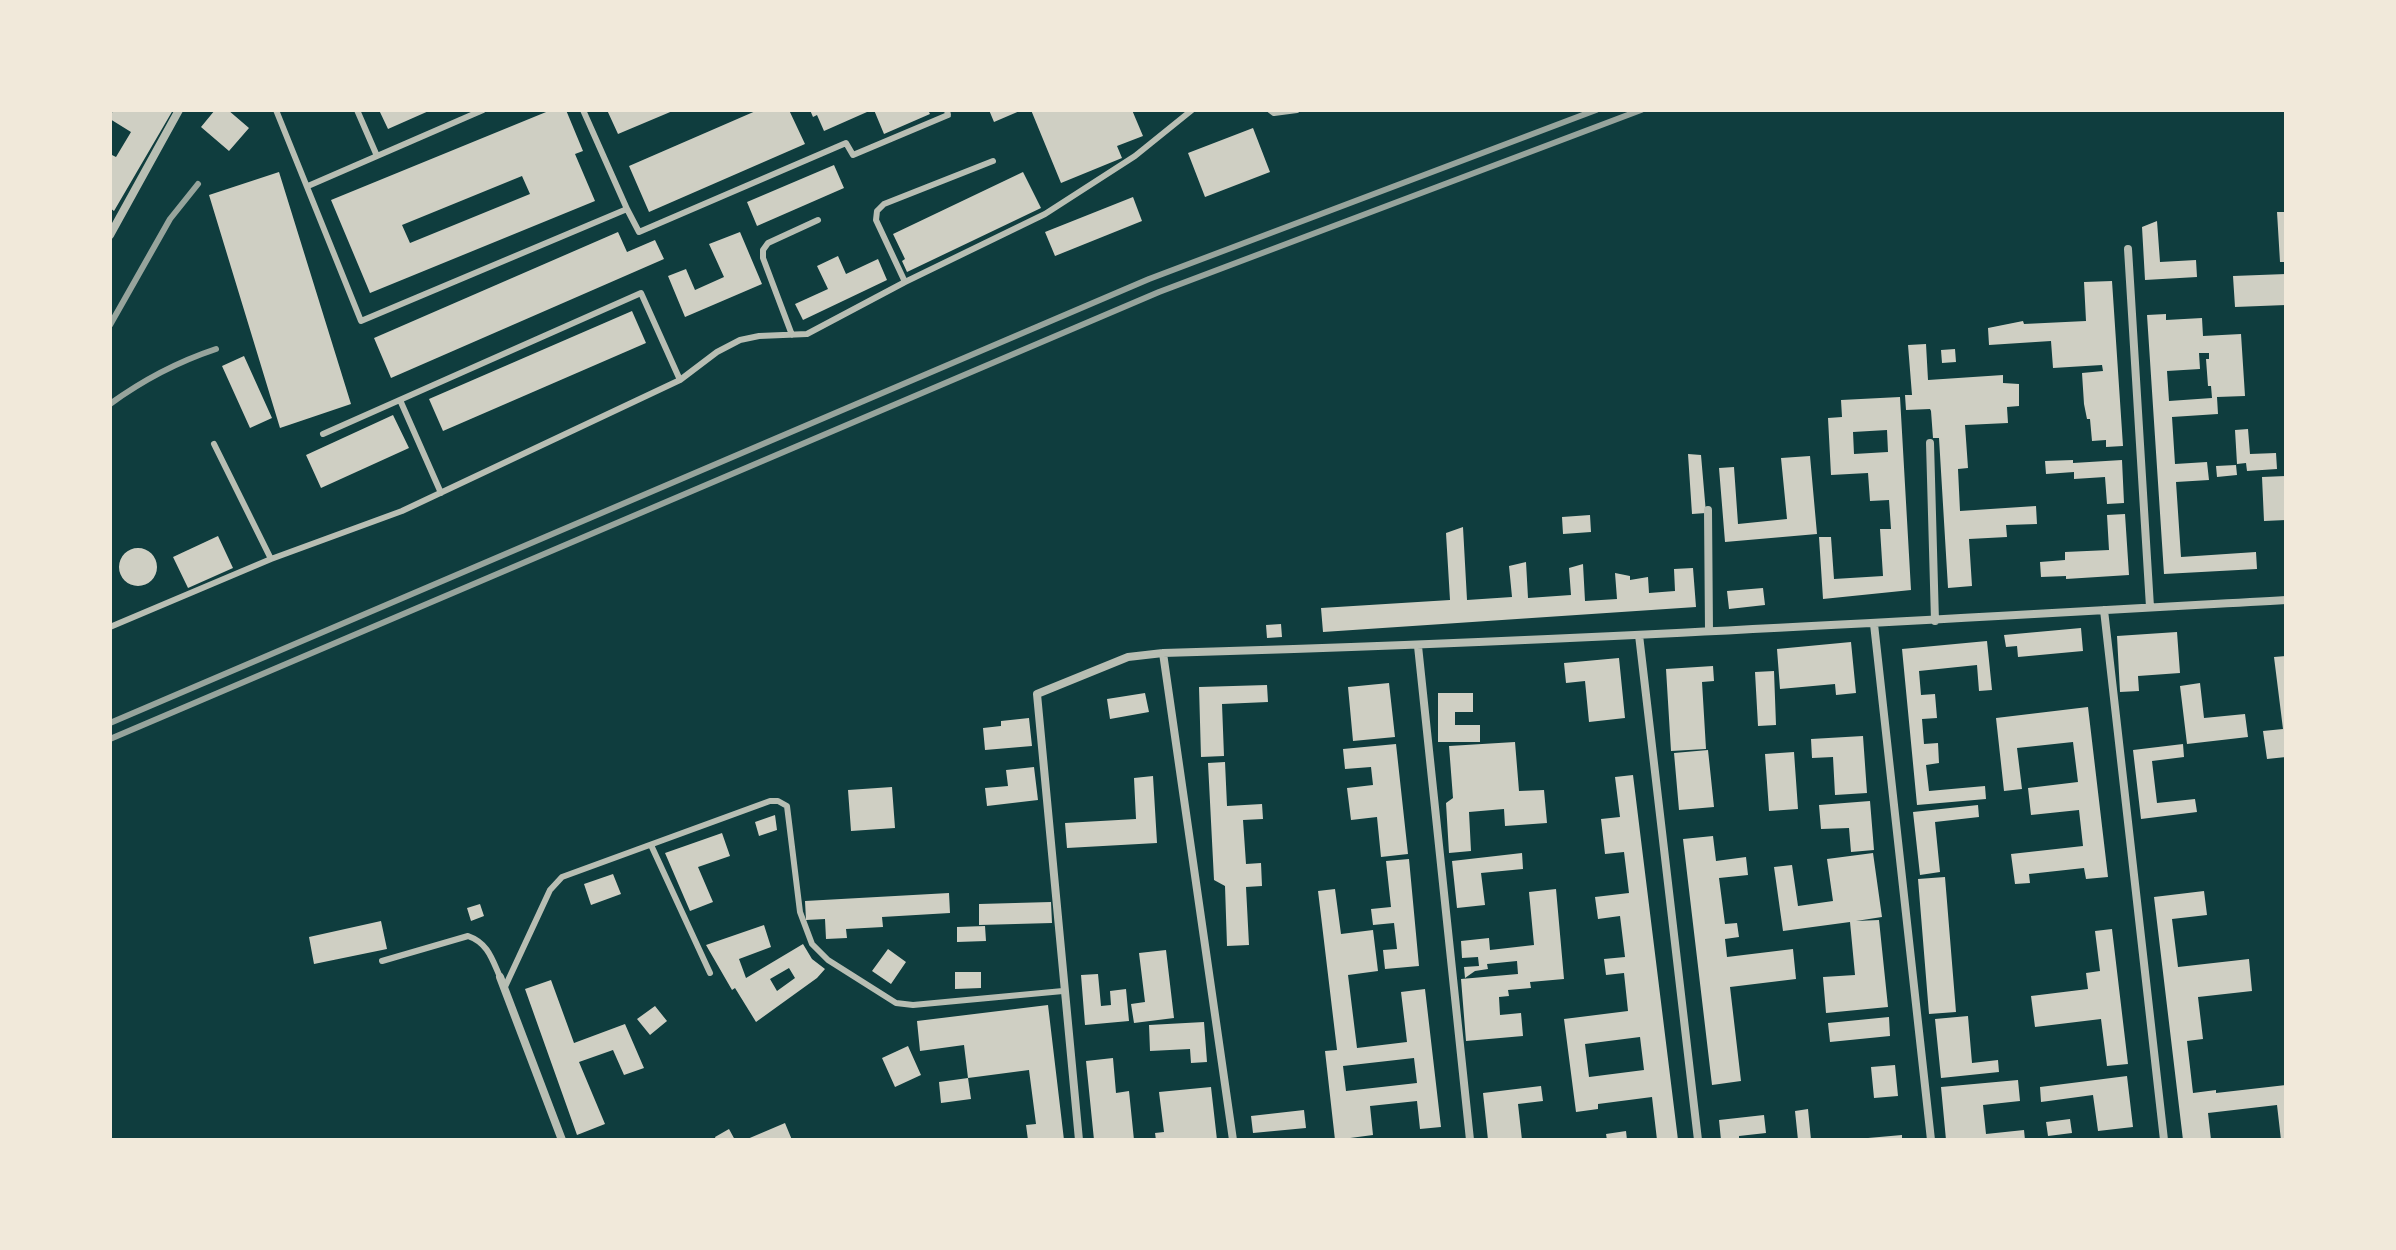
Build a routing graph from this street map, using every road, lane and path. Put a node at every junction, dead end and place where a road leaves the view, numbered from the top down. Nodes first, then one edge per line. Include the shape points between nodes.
1 (179, 110) edge
2 (276, 110) edge
3 (357, 110) edge
4 (483, 110) edge
5 (583, 110) edge
6 (947, 110) edge
7 (1192, 110) edge
8 (1270, 110) edge
9 (1297, 110) edge
10 (377, 156) junction
11 (993, 161) dead end
12 (308, 186) junction
13 (627, 209) junction
14 (818, 220) dead end
15 (110, 235) edge
16 (2128, 249) dead end
17 (905, 282) junction
18 (792, 335) junction
19 (680, 380) junction
20 (400, 400) junction
21 (323, 434) dead end
22 (1930, 443) dead end
23 (214, 444) dead end
24 (441, 493) junction
25 (1708, 510) dead end
26 (271, 559) junction
27 (2286, 600) edge
28 (2150, 607) junction
29 (2104, 610) junction
30 (1935, 621) junction
31 (1874, 624) junction
32 (110, 627) edge
33 (1709, 631) junction
34 (1639, 635) junction
35 (1418, 646) junction
36 (1163, 653) junction
37 (651, 845) junction
38 (382, 961) dead end
39 (710, 973) dead end
40 (500, 977) joint
41 (504, 989) junction
42 (1063, 991) junction
43 (562, 1140) edge
44 (1079, 1140) edge
45 (1233, 1140) edge
46 (1470, 1140) edge
47 (1698, 1140) edge
48 (1931, 1140) edge
49 (2164, 1140) edge

1 - 15 street
2 - 12 lane
3 - 10 lane
4 - 10 lane
5 - 13 lane
6 - 13 lane via 948,115 853,155 846,143 639,232
7 - 17 lane via 1135,156 1045,214
8 - 9 lane
10 - 12 lane
11 - 17 lane via 877,211 876,220
12 - 13 lane via 361,321
14 - 18 lane via 763,250
16 - 28 street
17 - 18 lane via 807,334
18 - 19 lane via 740,340
19 - 20 lane via 641,293
19 - 24 lane
20 - 21 lane
20 - 24 lane
22 - 30 street
23 - 26 lane
24 - 26 lane
25 - 33 street
26 - 32 lane
27 - 28 street
28 - 29 street
29 - 30 street
29 - 49 street
30 - 31 street
31 - 33 street
31 - 48 street
33 - 34 street
34 - 35 street
34 - 47 street
35 - 36 street
35 - 46 street
36 - 42 street via 1128,657 1037,694
36 - 45 street
37 - 39 lane
37 - 41 lane via 562,877 550,890
37 - 42 lane via 770,801 783,803 800,912 812,944 828,960 896,1003
38 - 40 lane via 468,936 480,940
40 - 41 street
41 - 43 street
42 - 44 street

